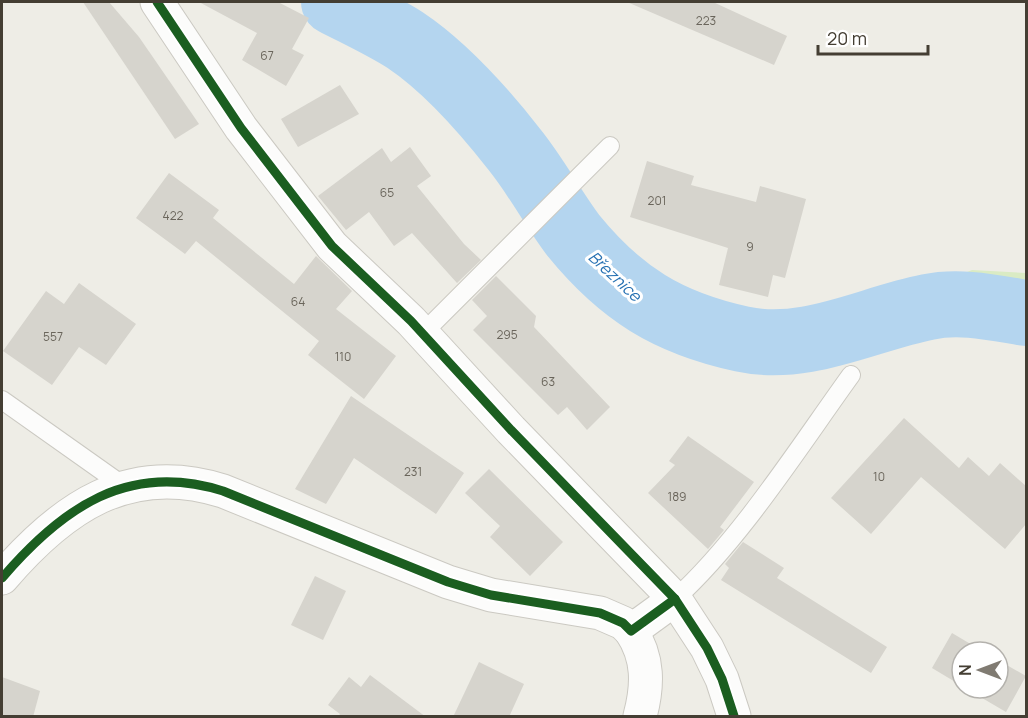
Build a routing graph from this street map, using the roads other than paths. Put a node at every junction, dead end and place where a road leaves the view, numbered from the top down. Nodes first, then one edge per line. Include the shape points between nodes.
1 (157, 2) edge
2 (610, 146) dead end
3 (423, 333) junction
4 (851, 375) dead end
5 (2, 399) edge
6 (125, 487) junction
7 (2, 578) edge
8 (675, 599) junction
9 (631, 631) junction
10 (640, 717) edge
11 (734, 717) edge

1 - 3 street via 241,128 332,246
2 - 3 lane
3 - 8 street
4 - 8 lane via 756,505
5 - 6 lane
6 - 7 street via 100,496 57,522
6 - 9 street via 165,480 200,484 458,586 600,613 623,622
8 - 9 street
8 - 11 street via 707,648
9 - 10 street via 647,677

